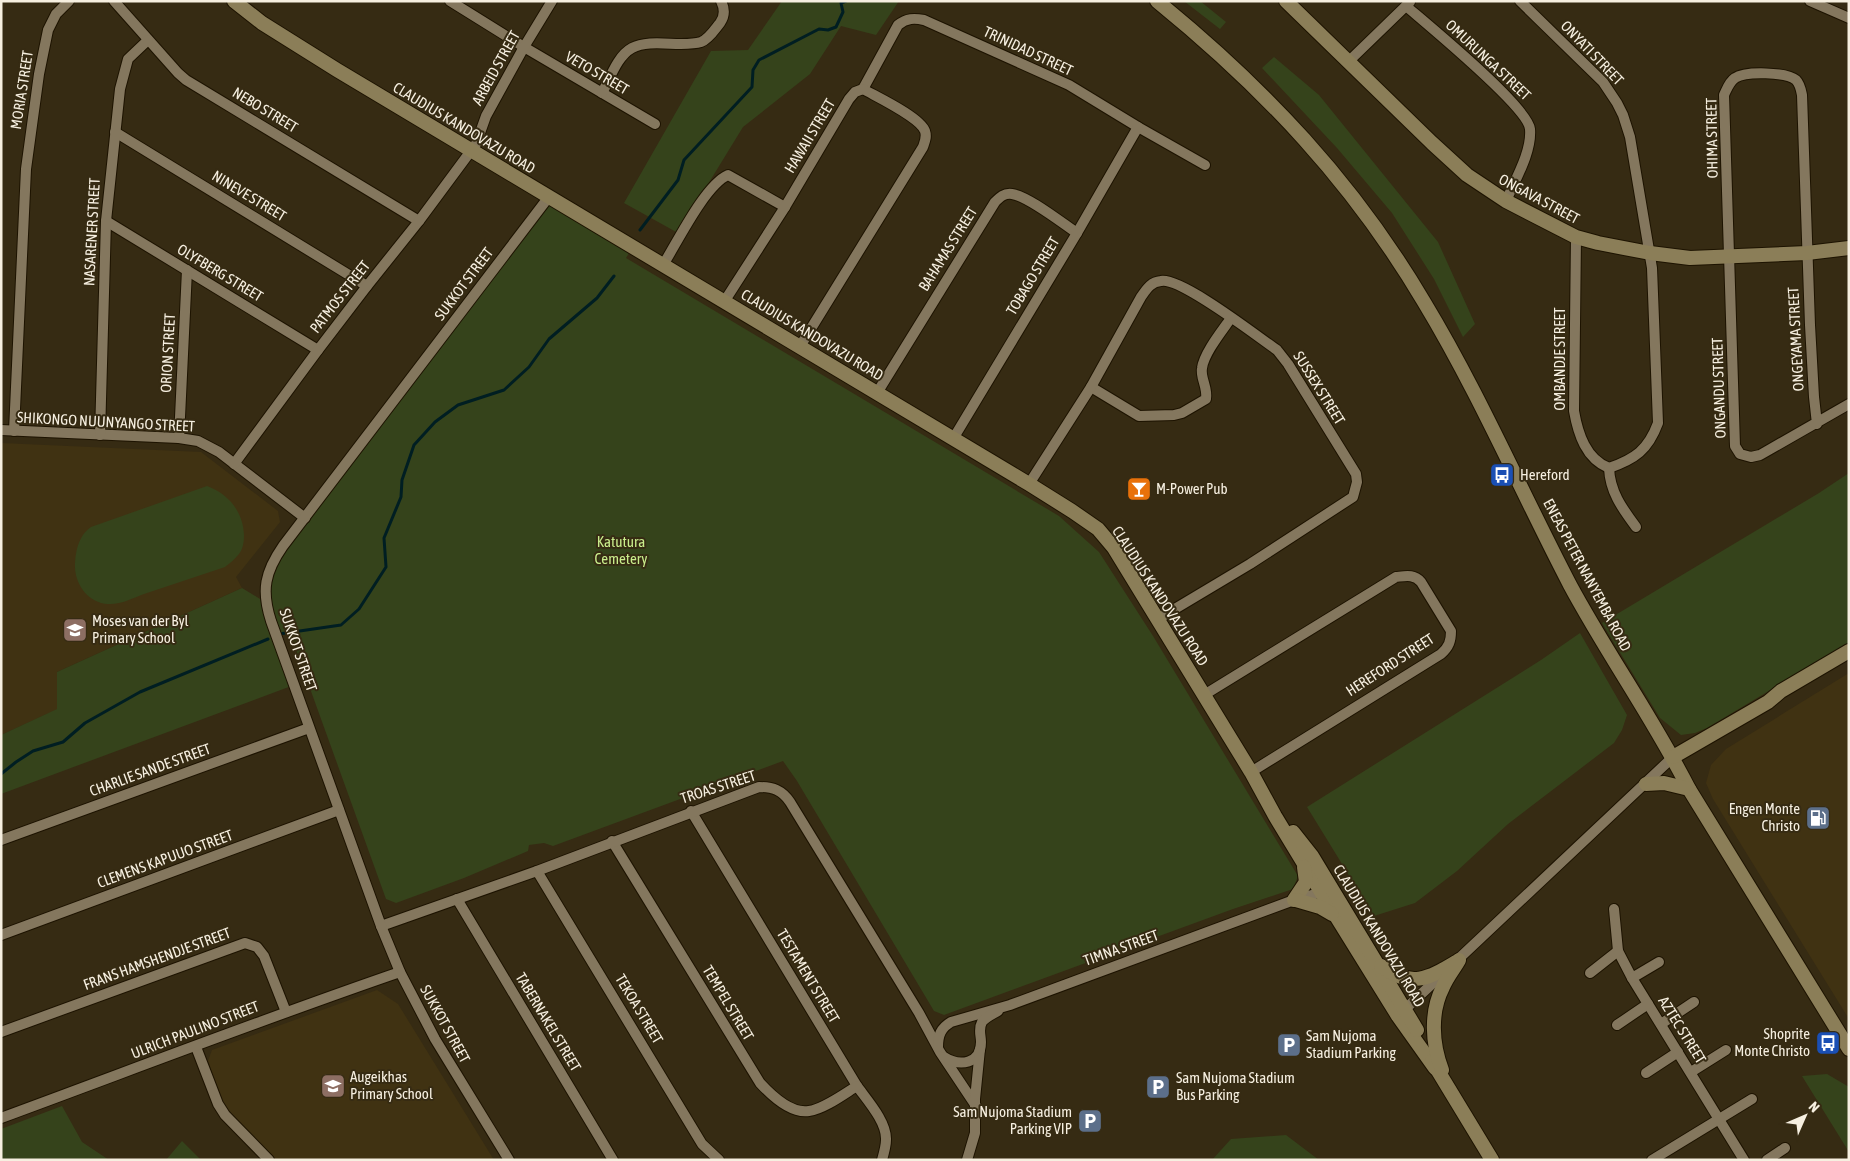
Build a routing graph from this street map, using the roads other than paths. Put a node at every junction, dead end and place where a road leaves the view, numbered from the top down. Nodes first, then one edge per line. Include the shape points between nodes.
1 (69, 1) edge
2 (114, 1) edge
3 (234, 1) edge
4 (450, 1) edge
5 (552, 1) edge
6 (721, 1) edge
7 (1157, 1) edge
8 (1286, 1) edge
9 (1520, 1) edge
10 (1815, 2) edge
11 (1408, 4) edge
12 (1849, 18) edge
13 (148, 40) junction
14 (524, 47) junction
15 (1348, 62) junction
16 (863, 89) junction
17 (602, 93) junction
18 (655, 124) dead end
19 (1138, 127) junction
20 (116, 132) junction
21 (472, 151) junction
22 (1205, 165) dead end
23 (548, 198) junction
24 (1506, 201) junction
25 (785, 207) junction
26 (106, 221) junction
27 (419, 221) junction
28 (1077, 233) junction
29 (1576, 237) junction
30 (1849, 248) edge
31 (1650, 253) junction
32 (1807, 253) junction
33 (1730, 257) junction
34 (663, 265) junction
35 (187, 270) junction
36 (366, 286) junction
37 (724, 302) junction
38 (1231, 318) junction
39 (799, 348) junction
40 (318, 350) junction
41 (1091, 387) junction
42 (877, 393) junction
43 (1849, 404) edge
44 (1817, 424) junction
45 (1, 430) edge
46 (14, 431) junction
47 (100, 435) junction
48 (179, 438) junction
49 (953, 438) junction
50 (234, 464) junction
51 (1608, 468) junction
52 (1029, 484) junction
53 (305, 518) junction
54 (1636, 527) dead end
55 (1158, 618) junction
56 (1849, 651) edge
57 (1849, 660) edge
58 (1204, 695) junction
59 (1768, 702) junction
60 (309, 728) junction
61 (1673, 757) junction
62 (1251, 772) junction
63 (1646, 784) junction
64 (1689, 789) junction
65 (1269, 803) junction
66 (339, 810) junction
67 (691, 811) junction
68 (1, 840) edge
69 (612, 841) junction
70 (1302, 861) junction
71 (537, 871) junction
72 (1326, 891) junction
73 (457, 899) junction
74 (1295, 900) junction
75 (1614, 909) dead end
76 (1338, 920) junction
77 (382, 926) junction
78 (1, 935) edge
79 (1618, 951) junction
80 (1459, 960) junction
81 (1659, 962) dead end
82 (1376, 963) junction
83 (400, 972) junction
84 (1590, 973) dead end
85 (1632, 978) junction
86 (1694, 1002) dead end
87 (1648, 1004) junction
88 (1010, 1005) junction
89 (286, 1012) junction
90 (1402, 1013) junction
91 (923, 1020) junction
92 (957, 1020) junction
93 (1661, 1024) junction
94 (946, 1025) junction
95 (1617, 1025) dead end
96 (1, 1032) edge
97 (980, 1033) junction
98 (196, 1047) junction
99 (980, 1049) junction
100 (1849, 1049) edge
101 (1726, 1050) dead end
102 (1678, 1052) junction
103 (941, 1053) junction
104 (1691, 1072) junction
105 (1646, 1073) dead end
106 (857, 1086) junction
107 (1452, 1094) junction
108 (1752, 1099) dead end
109 (976, 1106) junction
110 (1, 1118) edge
111 (1719, 1120) junction
112 (1785, 1148) dead end
113 (269, 1160) edge
114 (509, 1160) edge
115 (613, 1160) edge
116 (719, 1160) edge
117 (882, 1160) edge
118 (967, 1160) edge
119 (1492, 1160) edge
120 (1652, 1160) edge
121 (1744, 1160) edge
122 (1767, 1160) edge

1 - 46 street, MORIA STREET via 56,14 48,30 26,169
2 - 13 street, NEBO STREET
3 - 21 street, CLAUDIUS KANDOVAZU ROAD via 283,37
4 - 14 street, VETO STREET
5 - 14 street, ARBEID STREET
6 - 17 street via 723,18 702,42 632,48 623,55
7 - 61 street, ENEAS PETER NANYEMBA ROAD via 1198,34 1277,109 1313,147 1372,222 1424,302 1571,586
8 - 15 street, ONGAVA STREET
9 - 31 street, ONYATI STREET via 1603,82 1617,103 1630,137
10 - 12 street
11 - 15 street
11 - 24 street, OMURUNGA STREET via 1499,89 1524,115 1530,127 1530,145
13 - 20 street, NASARENER STREET via 128,59 120,89
13 - 27 street, NEBO STREET via 186,80
14 - 17 street, VETO STREET
14 - 21 street, ARBEID STREET via 486,116
15 - 24 street, ONGAVA STREET via 1467,175
16 - 19 street, TRINIDAD STREET via 898,25 914,18 1068,85
16 - 25 street, HAWAII STREET via 849,99
16 - 39 street via 921,125 926,139
17 - 18 street, VETO STREET
19 - 22 street, TRINIDAD STREET
19 - 28 street, TOBAGO STREET
20 - 26 street, NASARENER STREET
20 - 36 street, NINEVE STREET
21 - 23 street, CLAUDIUS KANDOVAZU ROAD
21 - 27 street, PATMOS STREET
23 - 34 street, CLAUDIUS KANDOVAZU ROAD
23 - 53 street, SUKKOT STREET
24 - 29 street, ONGAVA STREET
25 - 34 street via 728,174 720,178 704,198
25 - 37 street, HAWAII STREET
26 - 35 street, OLYFBERG STREET
26 - 47 street, NASARENER STREET
27 - 36 street, PATMOS STREET
28 - 42 street, BAHAMAS STREET via 1024,198 1003,195 995,202
28 - 49 street, TOBAGO STREET
29 - 31 street, ONGAVA STREET
29 - 51 street, OMBANDJE STREET via 1574,411 1578,432 1589,451 1599,464
30 - 32 street, ONGAVA STREET
31 - 33 street, ONGAVA STREET via 1690,258
31 - 51 street via 1658,423 1652,439 1642,450 1626,462
32 - 33 street, ONGAVA STREET
32 - 33 street, OHIMA STREET via 1800,84 1788,76 1755,74 1735,78 1724,95
32 - 44 street, ONGEYAMA STREET
33 - 44 street, ONGANDU STREET via 1735,446 1740,454 1760,455
34 - 37 street, CLAUDIUS KANDOVAZU ROAD
35 - 40 street, OLYFBERG STREET
35 - 48 street, ORION STREET
36 - 40 street, PATMOS STREET
37 - 39 street, CLAUDIUS KANDOVAZU ROAD
38 - 41 street, SUSSEX STREET via 1186,288 1162,280 1150,285
38 - 41 street via 1208,352 1201,369 1206,399 1182,413 1139,416
38 - 55 street, SUSSEX STREET via 1277,350 1288,364 1356,474 1356,489 1353,497 1339,507
39 - 42 street, CLAUDIUS KANDOVAZU ROAD
40 - 50 street, PATMOS STREET
41 - 52 street, SUSSEX STREET
42 - 49 street, CLAUDIUS KANDOVAZU ROAD
43 - 44 street, ONGANDU STREET
45 - 46 street, SHIKONGO NUUNYANGO STREET
46 - 47 street, SHIKONGO NUUNYANGO STREET
47 - 48 street, SHIKONGO NUUNYANGO STREET
48 - 50 street, SHIKONGO NUUNYANGO STREET via 208,445
49 - 52 street, CLAUDIUS KANDOVAZU ROAD
50 - 53 street, SHIKONGO NUUNYANGO STREET
51 - 54 street via 1618,504
52 - 55 street, CLAUDIUS KANDOVAZU ROAD via 1098,529
53 - 60 street, SUKKOT STREET via 274,559 265,586 266,606
55 - 58 street, CLAUDIUS KANDOVAZU ROAD
56 - 59 street
57 - 59 street via 1784,698
58 - 62 street, CLAUDIUS KANDOVAZU ROAD
58 - 62 street, HEREFORD STREET via 1396,577 1417,577 1426,590 1451,631 1448,648
59 - 61 street
60 - 66 street, SUKKOT STREET
60 - 68 street, CHARLIE SANDE STREET
61 - 63 street
61 - 64 street, ENEAS PETER NANYEMBA ROAD
62 - 65 street, CLAUDIUS KANDOVAZU ROAD
63 - 64 street via 1664,783
63 - 80 street
64 - 100 street, ENEAS PETER NANYEMBA ROAD
65 - 70 street, CLAUDIUS KANDOVAZU ROAD
65 - 72 street, CLAUDIUS KANDOVAZU ROAD via 1312,856
66 - 77 street, SUKKOT STREET
66 - 78 street, CLEMENS KAPUUO STREET
67 - 69 street, TROAS STREET
67 - 91 street, TROAS STREET via 759,787 770,787 785,794
67 - 106 street, TESTAMENT STREET
69 - 71 street, TROAS STREET
69 - 106 street, TEMPEL STREET via 768,1092 792,1108 808,1112
70 - 72 street, CLAUDIUS KANDOVAZU ROAD
70 - 74 street via 1306,882
71 - 73 street, TROAS STREET
71 - 116 street, TEKOA STREET via 702,1144
72 - 74 street, TIMNA STREET
72 - 76 street, CLAUDIUS KANDOVAZU ROAD
72 - 82 street, CLAUDIUS KANDOVAZU ROAD
73 - 77 street, TROAS STREET
73 - 115 street, TABERNAKEL STREET
74 - 76 street via 1320,907
74 - 88 street, TIMNA STREET
75 - 79 street, AZTEC STREET
76 - 90 street, CLAUDIUS KANDOVAZU ROAD
77 - 83 street, SUKKOT STREET
79 - 84 street
79 - 85 street, AZTEC STREET
80 - 82 street via 1418,980 1399,977
80 - 90 street
80 - 107 street via 1443,986 1435,1010 1439,1061
81 - 85 street
82 - 90 street, CLAUDIUS KANDOVAZU ROAD
83 - 89 street, ULRICH PAULINO STREET
83 - 114 street, SUKKOT STREET via 450,1065
85 - 87 street, AZTEC STREET
86 - 93 street
87 - 93 street, AZTEC STREET
87 - 95 street
88 - 92 street, TIMNA STREET
88 - 97 street via 986,1018
89 - 96 street, FRANS HAMSHENDJE STREET via 264,956 257,947 245,943
89 - 98 street, ULRICH PAULINO STREET
90 - 107 street, CLAUDIUS KANDOVAZU ROAD
91 - 94 street
91 - 103 street, TROAS STREET
92 - 94 street
92 - 97 street via 970,1023
93 - 102 street, AZTEC STREET
94 - 103 street via 939,1034
97 - 99 street
98 - 110 street, ULRICH PAULINO STREET
98 - 113 street via 225,1116
99 - 103 street via 972,1060 965,1063 951,1062
99 - 109 street
101 - 104 street
102 - 104 street, AZTEC STREET
102 - 105 street
103 - 109 street, TROAS STREET
104 - 111 street, AZTEC STREET
106 - 117 street, TESTAMENT STREET via 886,1133
107 - 119 street, CLAUDIUS KANDOVAZU ROAD
108 - 111 street
109 - 118 street via 976,1132
111 - 120 street
111 - 121 street, AZTEC STREET
112 - 122 street

